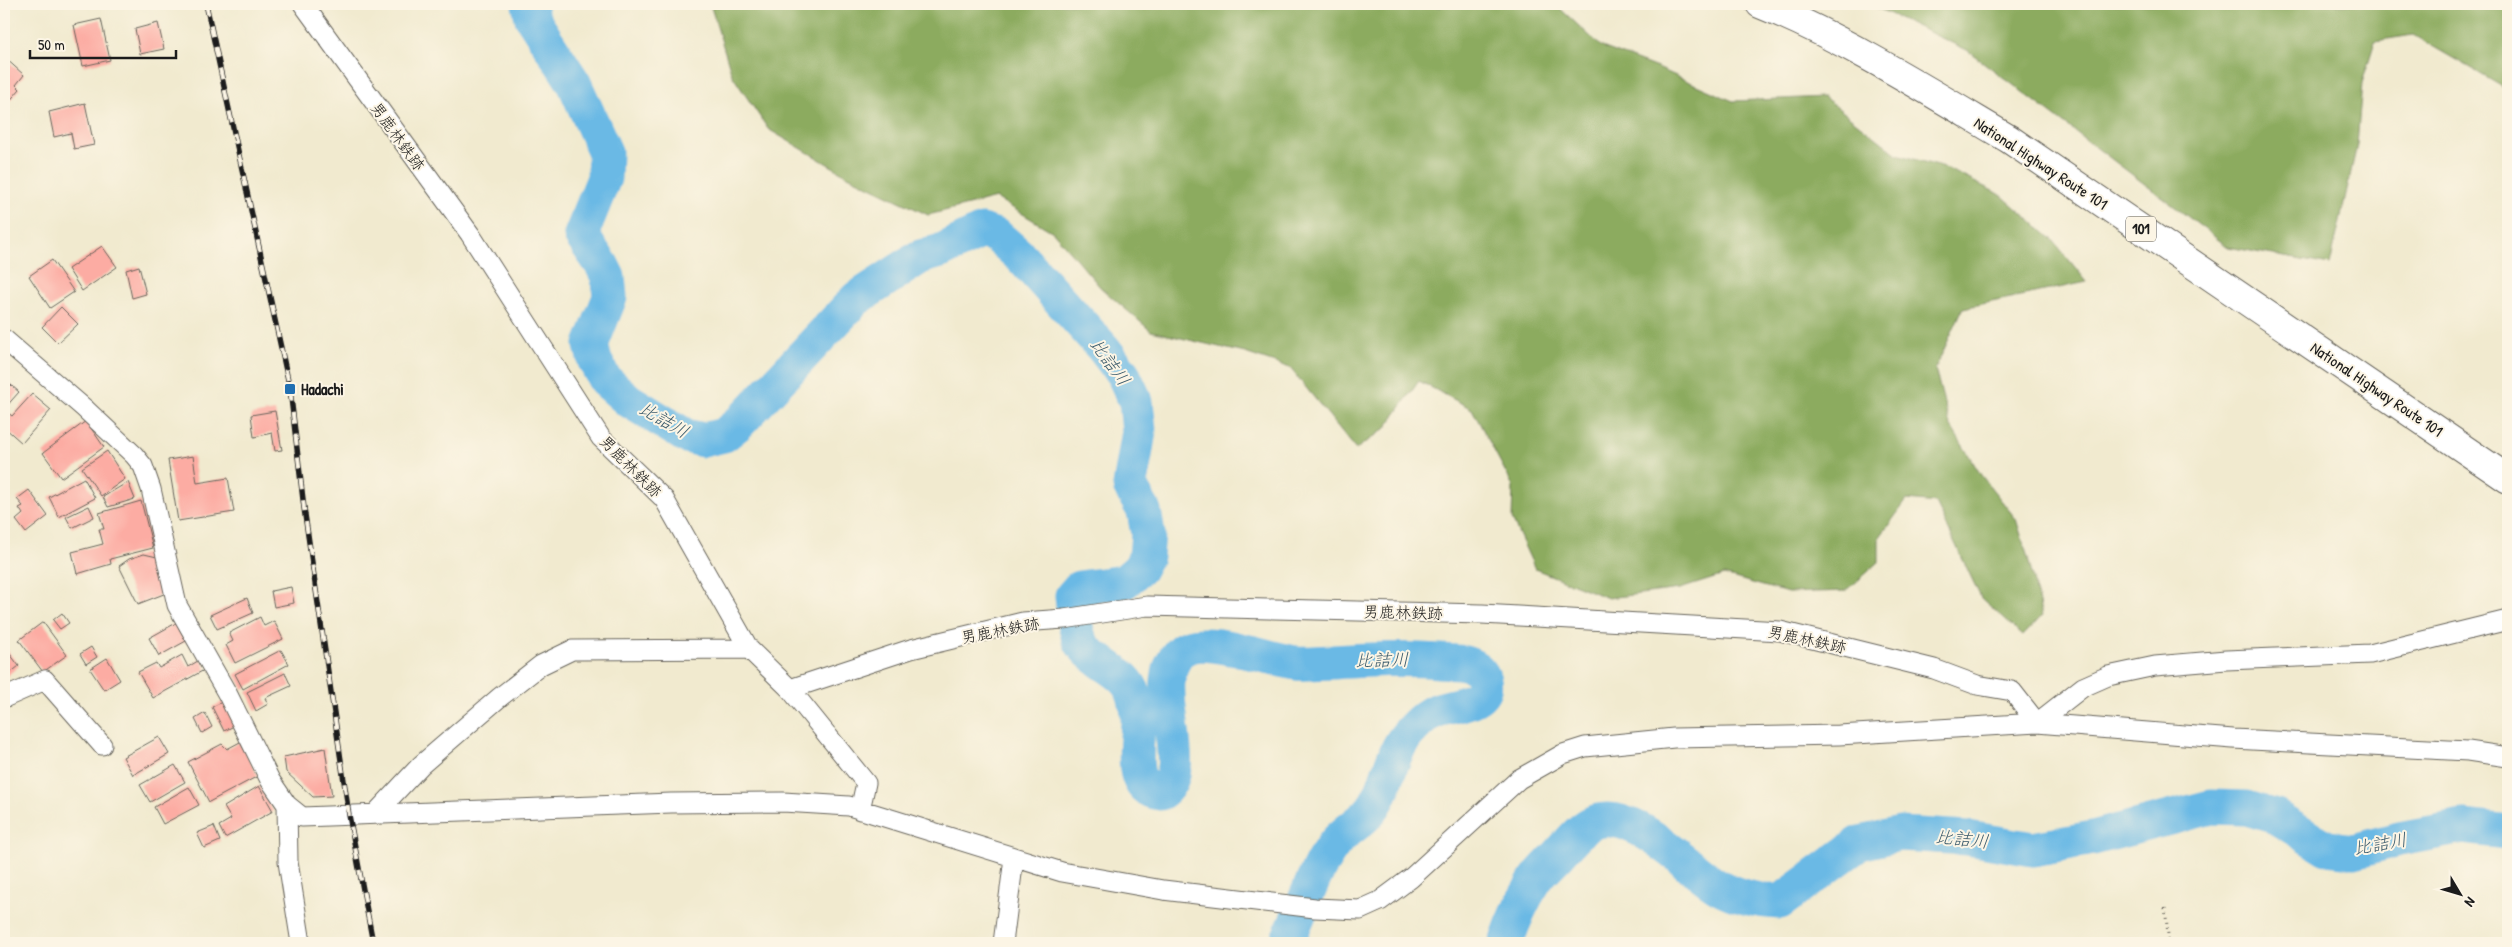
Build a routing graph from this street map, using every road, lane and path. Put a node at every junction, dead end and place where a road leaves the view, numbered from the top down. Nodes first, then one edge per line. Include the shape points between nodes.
1 (303, 4) edge
2 (1760, 4) edge
3 (4, 339) edge
4 (2508, 478) edge
5 (2508, 620) edge
6 (749, 649) junction
7 (790, 689) junction
8 (4, 698) edge
9 (2037, 723) junction
10 (102, 745) dead end
11 (2508, 757) edge
12 (287, 806) junction
13 (860, 810) junction
14 (375, 814) junction
15 (1014, 858) junction
16 (2165, 908) dead end
17 (301, 943) edge
18 (1002, 943) edge
19 (2169, 943) edge

1 - 6 street, 男鹿林鉄跡 via 470,234 601,438 664,499
2 - 4 highway, National Highway Route 101 / 101 via 1792,17 2009,139
3 - 12 street via 143,466 177,605
5 - 9 street via 2370,654 2226,660 2155,666 2108,676 2083,687
6 - 7 street, 男鹿林鉄跡
6 - 14 street via 572,650 541,665 500,697 421,765
7 - 9 street, 男鹿林鉄跡 via 911,649 1023,622 1064,620 1157,606 1482,614 1780,631 1934,669 1977,685 2012,691
7 - 13 street via 866,783
8 - 10 street via 45,680
9 - 11 street via 2233,739 2468,751
9 - 15 street via 1839,735 1674,738 1585,747 1563,754 1519,779 1411,878 1380,901 1360,910 1315,908 1163,890 1062,872
12 - 14 street via 302,818
12 - 17 street via 288,862
13 - 14 street via 849,806 783,802 681,802
13 - 15 street
15 - 18 street
16 - 19 path

